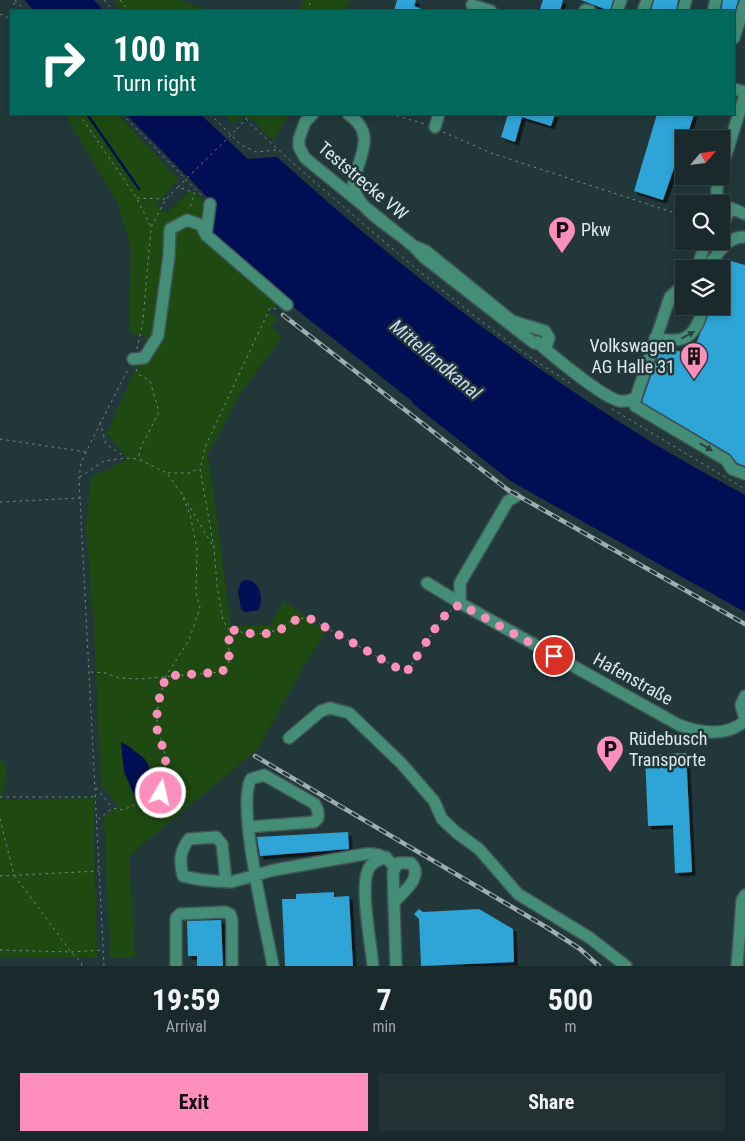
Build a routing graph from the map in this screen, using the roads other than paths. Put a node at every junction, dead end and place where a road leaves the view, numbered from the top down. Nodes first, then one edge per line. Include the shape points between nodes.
1 (745, 3) edge
2 (472, 6) edge
3 (487, 10) edge
4 (735, 35) edge
5 (745, 93) edge
6 (311, 115) edge
7 (349, 115) edge
8 (439, 115) edge
9 (435, 127) road end
10 (730, 142) edge
11 (210, 204) road end
12 (730, 208) edge
13 (745, 214) edge
14 (206, 235) junction
15 (745, 237) edge
16 (412, 245) junction
17 (713, 260) edge
18 (675, 292) edge
19 (282, 307) road end
20 (698, 315) edge
21 (655, 338) junction
22 (541, 345) junction
23 (132, 360) road end
24 (636, 398) junction
25 (745, 474) edge
26 (515, 496) dead end
27 (427, 583) dead end
28 (460, 604) junction
29 (745, 696) edge
30 (745, 720) edge
31 (289, 738) dead end
32 (248, 827) junction
33 (386, 857) junction
34 (395, 867) junction
35 (256, 875) junction
36 (226, 882) junction
37 (745, 895) edge
38 (394, 902) junction
39 (176, 966) edge
40 (232, 966) edge
41 (273, 966) edge
42 (373, 966) edge
43 (396, 966) edge
44 (626, 966) edge
45 (737, 966) edge

1 - 4 street
2 - 3 street
5 - 10 street
6 - 16 street, Teststrecke VW via 299,139 305,158
7 - 16 street, Teststrecke VW via 357,122 365,139 354,178 355,192 368,210
8 - 9 street
11 - 14 street
12 - 13 street
14 - 19 street
14 - 23 street via 201,225 187,220 170,229 158,336 144,358
15 - 17 street via 733,238
16 - 22 street, Teststrecke VW via 474,297
16 - 22 street, Teststrecke VW via 426,251 512,322 545,331 549,342
18 - 21 street via 670,297
21 -> 20 street via 670,341 685,338 694,332
21 - 24 street
22 - 24 street, Teststrecke VW via 553,358 613,398 627,402
24 -> 25 street via 635,406 726,460 732,469
26 - 28 street via 508,502 460,583
27 - 28 street, Hafenstraße
28 - 30 street, Hafenstraße via 679,725 710,732 734,728
29 - 30 street, Hafenstraße via 741,705
31 - 44 street via 321,710 330,708 349,713 401,763 434,801 442,819 479,849 518,894 590,938
32 - 32 street via 246,786 257,776 264,775 315,804 318,811 314,822
32 - 35 street
33 - 34 street
33 - 35 street via 365,854
33 - 42 street via 368,869 365,885
34 - 38 street
34 - 38 street via 402,862 411,863 416,872 415,878
35 - 36 street
35 - 41 street
36 - 36 street via 198,881 183,876 180,864 182,849 190,839 216,836 222,844
37 - 45 street
38 - 43 street
39 - 40 street via 176,918 180,914 225,912 232,920

